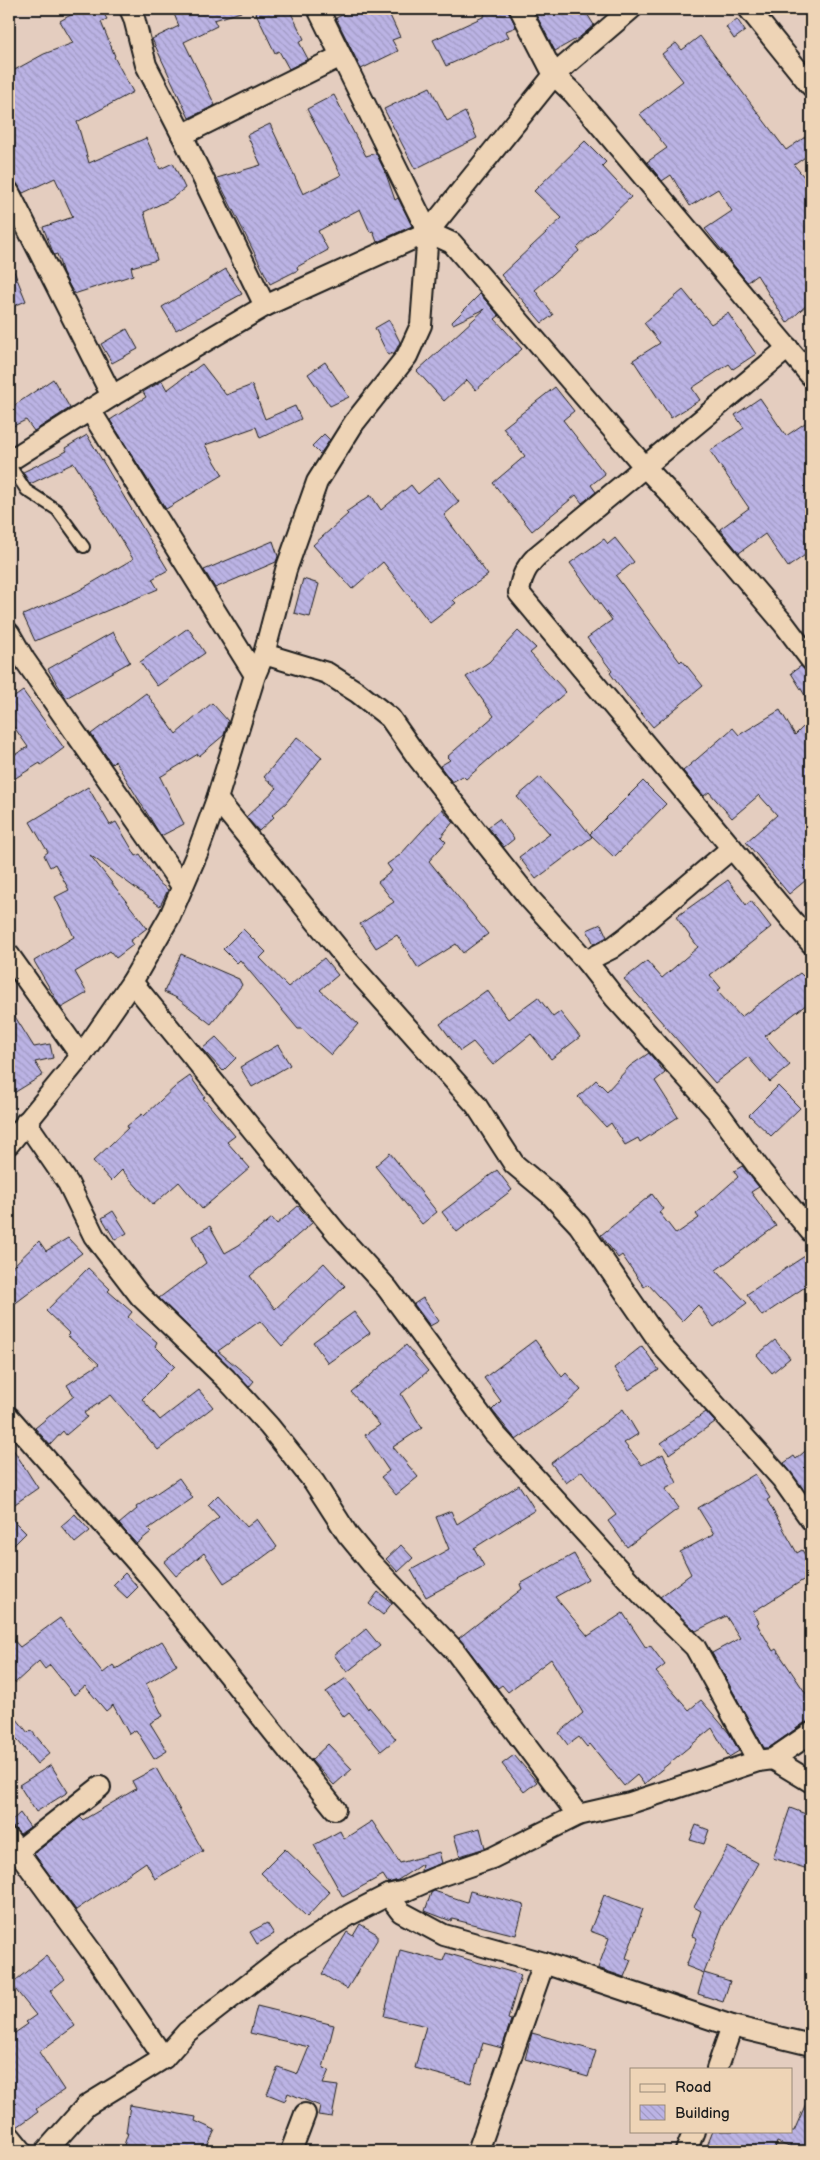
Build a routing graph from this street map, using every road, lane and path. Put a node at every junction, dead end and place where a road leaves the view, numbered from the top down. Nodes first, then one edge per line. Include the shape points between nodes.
1 (130, 9) edge
2 (318, 9) edge
3 (520, 9) edge
4 (630, 9) edge
5 (749, 9) edge
6 (341, 56) junction
7 (554, 75) junction
8 (811, 86) edge
9 (182, 135) junction
10 (9, 192) edge
11 (428, 232) junction
12 (265, 306) junction
13 (788, 348) junction
14 (811, 376) edge
15 (112, 396) junction
16 (90, 410) junction
17 (9, 462) edge
18 (644, 466) junction
19 (84, 547) dead end
20 (9, 633) edge
21 (264, 654) junction
22 (811, 660) edge
23 (16, 662) edge
24 (255, 675) junction
25 (217, 799) junction
26 (732, 848) junction
27 (182, 886) junction
28 (811, 943) edge
29 (9, 955) edge
30 (586, 961) junction
31 (132, 982) junction
32 (80, 1056) junction
33 (26, 1122) junction
34 (9, 1144) edge
35 (811, 1232) edge
36 (9, 1417) edge
37 (811, 1520) edge
38 (811, 1733) edge
39 (765, 1760) junction
40 (811, 1782) edge
41 (100, 1786) dead end
42 (336, 1809) dead end
43 (578, 1815) junction
44 (13, 1846) edge
45 (388, 1895) junction
46 (544, 1964) junction
47 (732, 2026) junction
48 (811, 2045) edge
49 (164, 2058) junction
50 (717, 2068) edge
51 (305, 2114) dead end
52 (694, 2132) edge
53 (9, 2136) edge
54 (22, 2151) edge
55 (46, 2151) edge
56 (291, 2151) edge
57 (478, 2151) edge
58 (686, 2151) edge

1 - 9 street via 146,65
2 - 6 street
3 - 7 street
4 - 7 street
5 - 8 street
6 - 9 street
6 - 11 street
7 - 11 street
7 - 13 street via 574,94
9 - 12 street
10 - 15 street
11 - 12 street
11 - 18 street via 452,243
11 - 21 street via 421,325 407,356 354,423 317,482 286,570
12 - 15 street
13 - 14 street
13 - 18 street
15 - 16 street
16 - 17 street
16 - 24 street
17 - 19 lane via 26,490 57,510
18 - 22 street via 706,532
18 - 26 street via 526,568 519,593
20 - 23 street
21 - 24 street
21 - 30 street via 327,673 390,718 529,898
23 - 27 street
24 - 25 street
25 - 27 street
25 - 37 street via 349,962 476,1105 514,1164 550,1194 579,1225 663,1347 782,1479
26 - 28 street
26 - 30 street via 628,936
27 - 31 street via 170,916
29 - 32 street
30 - 35 street via 615,998 718,1112
31 - 32 street
31 - 39 street via 336,1232 387,1288 494,1433 644,1597 695,1647
32 - 33 street
33 - 34 street
33 - 43 street via 68,1183 94,1236 140,1296 226,1379 269,1426 314,1482 348,1535 455,1651
36 - 42 street via 149,1576
38 - 39 street
39 - 40 street
39 - 43 street via 630,1803
41 - 44 street
43 - 45 street via 492,1858
44 - 49 street via 96,1958
45 - 46 street via 401,1912 444,1935
45 - 49 street via 349,1914 285,1956 187,2032
46 - 47 street
46 - 57 street
47 - 48 street
47 - 50 street
49 - 55 street via 86,2106
51 - 56 street
52 - 58 street
53 - 54 street

